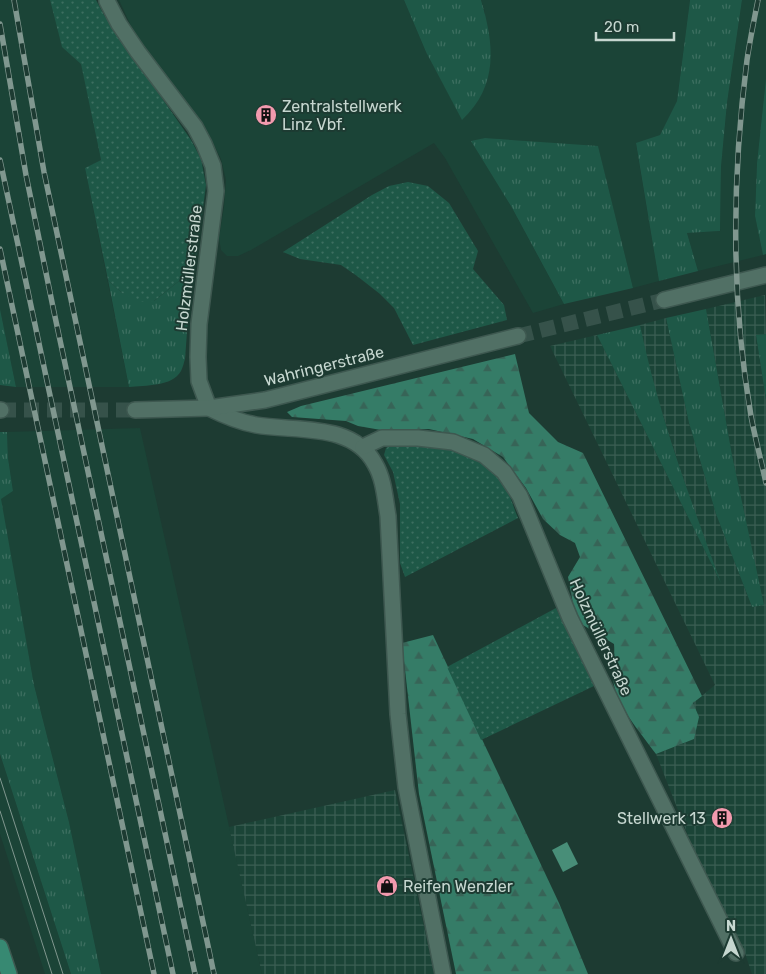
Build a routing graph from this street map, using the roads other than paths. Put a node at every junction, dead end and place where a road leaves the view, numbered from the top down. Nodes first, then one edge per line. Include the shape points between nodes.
1 (107, 1) edge
2 (766, 275) edge
3 (664, 300) tunnel mouth
4 (518, 336) tunnel mouth
5 (209, 408) junction
6 (135, 410) tunnel mouth
7 (363, 447) junction
8 (0, 947) edge
9 (736, 953) dead end
10 (9, 974) edge
11 (443, 974) edge

1 - 5 street, Holzmüllerstraße via 138,52 195,127 213,166 216,191 199,324 198,357 199,381
2 - 3 street
4 - 5 street, Wahringerstraße via 265,400
5 - 6 street, Wahringerstraße
5 - 7 street via 229,419 343,436
7 - 9 street, Holzmüllerstraße via 382,438 453,442 484,455 504,472 520,496 570,618
7 - 11 street via 376,464 384,487 398,714 406,787
8 - 10 main road

